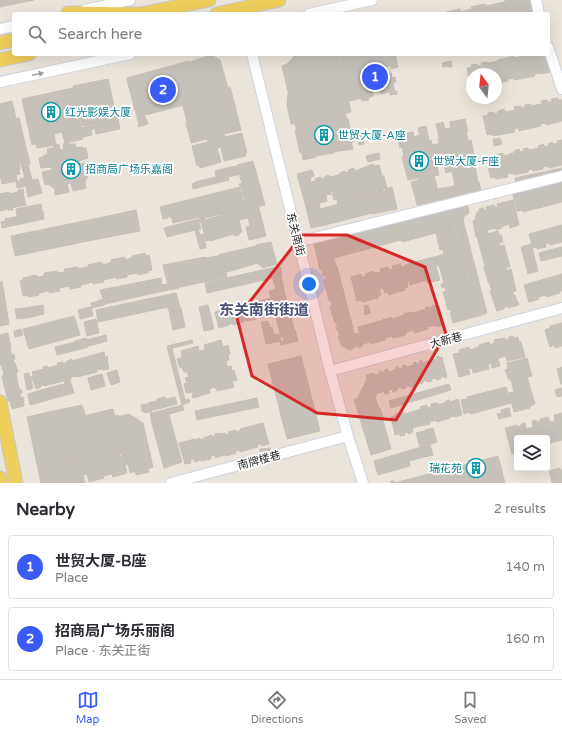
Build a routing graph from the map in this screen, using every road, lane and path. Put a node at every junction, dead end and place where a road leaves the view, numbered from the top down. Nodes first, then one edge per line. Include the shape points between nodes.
1 (130, 0) edge
2 (209, 0) edge
3 (279, 0) edge
4 (372, 0) edge
5 (536, 0) edge
6 (241, 11) edge
7 (75, 12) edge
8 (151, 12) edge
9 (318, 12) edge
10 (539, 12) edge
11 (12, 26) edge
12 (0, 29) edge
13 (12, 40) edge
14 (0, 43) edge
15 (550, 54) edge
16 (20, 56) edge
17 (121, 56) edge
18 (252, 56) edge
19 (0, 60) edge
20 (0, 82) edge
21 (562, 88) edge
22 (562, 176) edge
23 (298, 242) junction
24 (562, 308) edge
25 (330, 371) junction
26 (0, 402) edge
27 (348, 436) junction
28 (0, 478) edge
29 (1, 483) edge
30 (16, 483) edge
31 (170, 483) edge
32 (363, 483) edge

1 - 7 street
2 - 8 main road
3 - 6 main road
4 - 9 street
5 - 10 street
11 - 12 street
13 - 14 main road
15 - 21 street
16 - 19 main road
20 -> 17 street
18 - 23 street, 东关南街
22 - 23 street
23 - 25 street, 东关南街
24 - 25 street, 大新巷
25 - 27 street, 东关南街
26 - 30 main road
27 - 31 street, 南牌楼巷
27 - 32 street, 东关南街
28 - 29 main road

